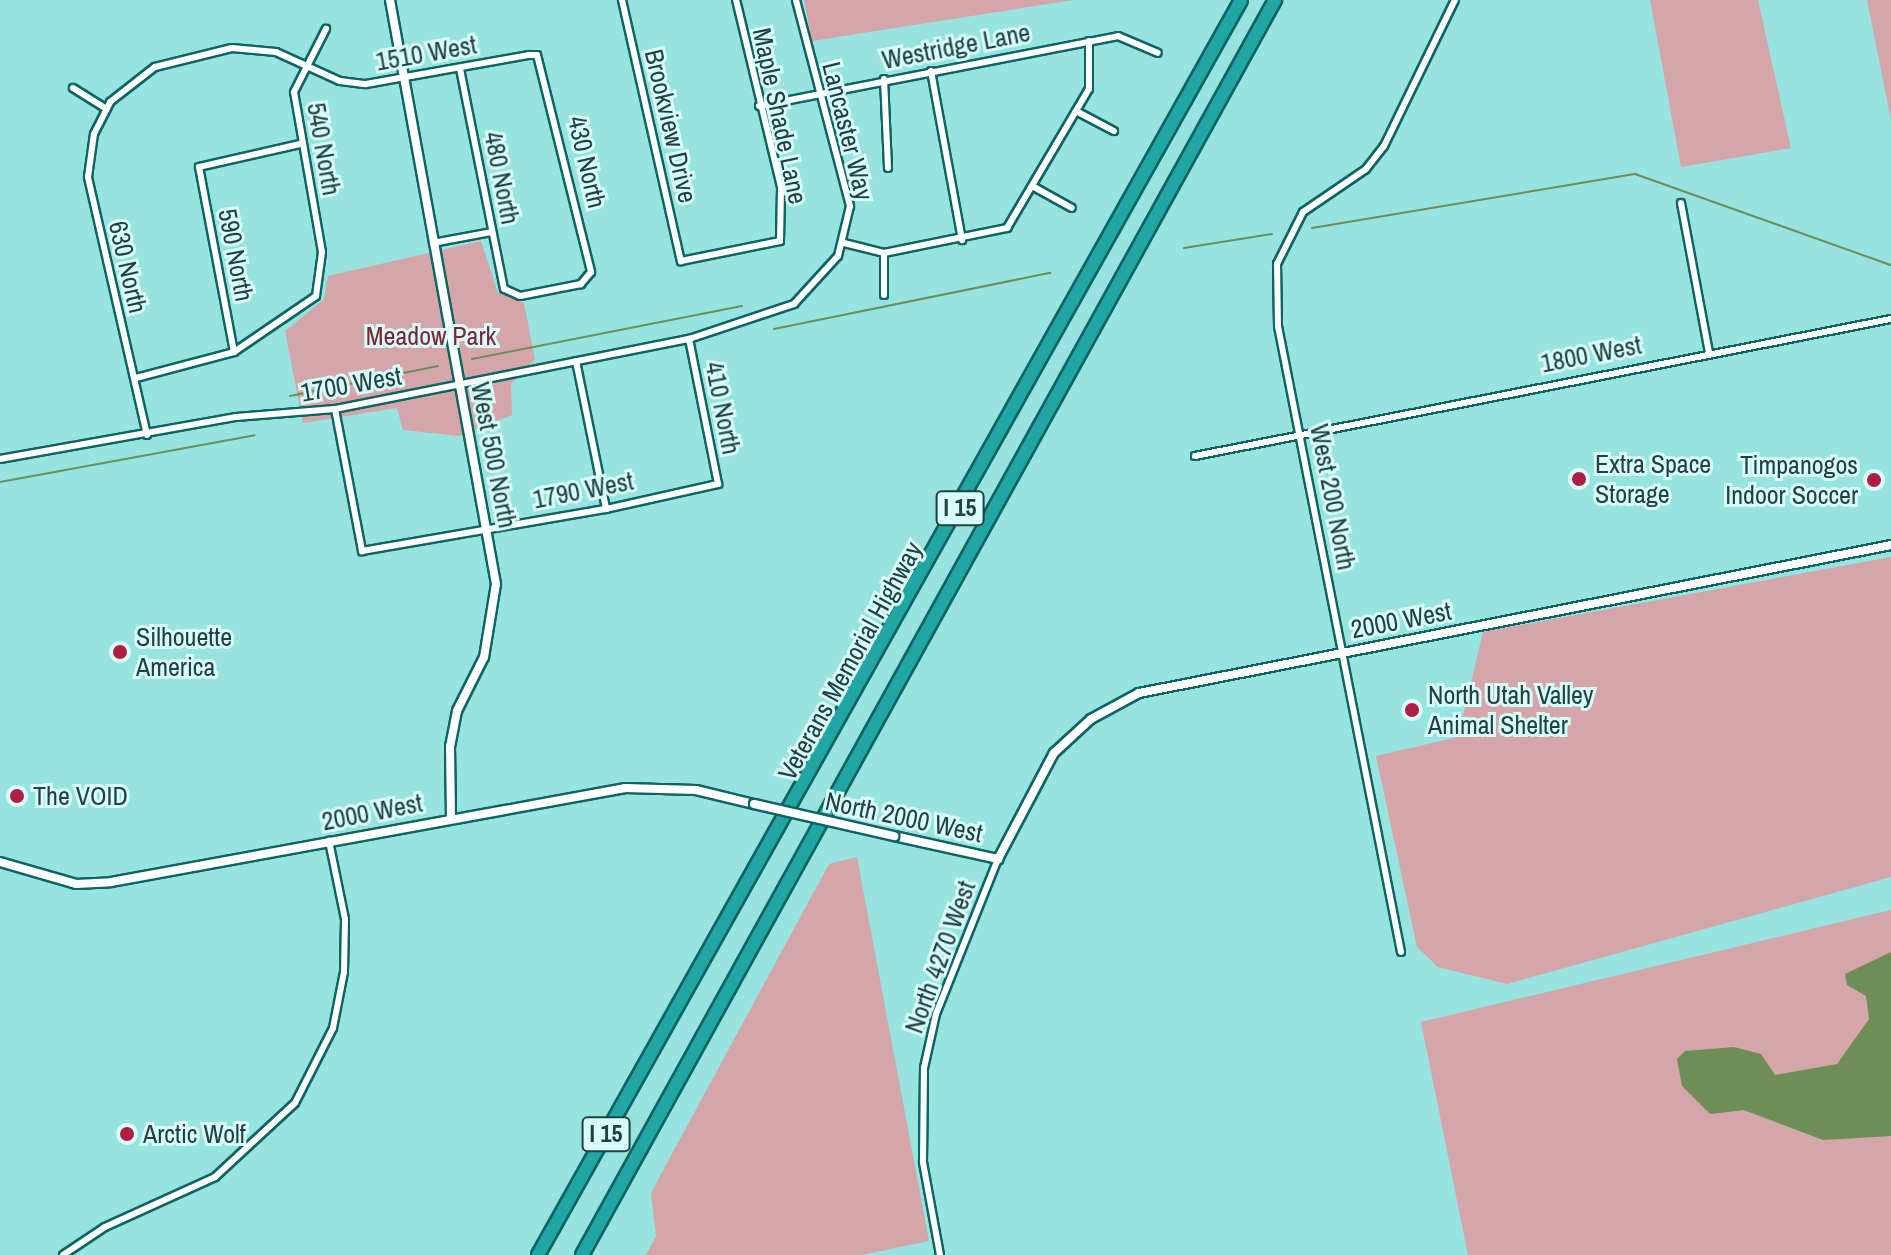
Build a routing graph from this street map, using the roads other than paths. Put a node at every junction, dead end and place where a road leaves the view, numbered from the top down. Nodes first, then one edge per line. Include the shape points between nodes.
1 (390, 0) edge
2 (622, 0) edge
3 (736, 0) edge
4 (796, 0) edge
5 (1241, 0) edge
6 (1275, 0) edge
7 (1455, 0) edge
8 (326, 29) dead end
9 (1089, 41) junction
10 (1158, 53) dead end
11 (537, 55) joint
12 (305, 66) junction
13 (460, 68) junction
14 (931, 71) junction
15 (407, 79) junction
16 (884, 79) junction
17 (73, 88) dead end
18 (816, 93) junction
19 (759, 106) junction
20 (106, 109) junction
21 (1076, 111) junction
22 (1114, 131) dead end
23 (300, 144) junction
24 (888, 168) dead end
25 (1034, 187) junction
26 (1681, 203) dead end
27 (1072, 208) dead end
28 (492, 232) junction
29 (962, 240) junction
30 (780, 241) joint
31 (433, 243) junction
32 (844, 243) junction
33 (884, 253) junction
34 (508, 295) joint
35 (884, 295) dead end
36 (1891, 319) edge
37 (753, 322) joint
38 (689, 339) junction
39 (234, 352) junction
40 (1709, 352) junction
41 (576, 361) junction
42 (136, 378) junction
43 (461, 384) junction
44 (335, 409) junction
45 (1299, 431) junction
46 (147, 435) junction
47 (1195, 456) dead end
48 (0, 459) edge
49 (718, 484) joint
50 (606, 509) junction
51 (489, 529) junction
52 (1891, 545) edge
53 (1344, 651) junction
54 (754, 804) joint
55 (451, 818) junction
56 (329, 841) junction
57 (998, 859) junction
58 (0, 862) edge
59 (1401, 952) dead end
60 (63, 1255) edge
61 (538, 1255) edge
62 (582, 1255) edge
63 (940, 1255) edge

1 - 15 street, West 500 North
2 - 30 street, Brookview Drive via 681,261
3 - 19 street, Maple Shade Lane
4 - 18 street, Lancaster Way
5 - 61 highway, Veterans Memorial Highway / I 15
6 - 62 highway, Veterans Memorial Highway / I 15
7 - 45 street, West 200 North via 1384,146 1366,169 1303,212 1285,245 1276,300
8 - 12 street, 540 North
9 - 10 street, Westridge Lane via 1124,35
9 - 14 street, Westridge Lane
9 - 21 street via 1092,81
11 - 13 street, 1510 West
11 - 34 street, 430 North via 588,280
12 - 15 street, 1510 West via 340,81
12 - 20 street, 1510 West via 265,50 215,51 155,67
12 - 23 street, 540 North via 294,92
13 - 15 street, 1510 West
13 - 28 street, 480 North
14 - 16 street, Westridge Lane
14 - 29 street
15 - 31 street, West 500 North
16 - 18 street, Westridge Lane
16 - 24 street
17 - 20 street
18 - 19 street, Westridge Lane
18 - 32 street, Lancaster Way via 847,185
19 - 30 street, Maple Shade Lane via 781,187
20 - 42 street, 630 North via 88,177
21 - 22 street
21 - 25 street
23 - 39 street, 540 North via 321,282 289,318
23 - 39 street, 590 North via 201,165
25 - 27 street
25 - 29 street via 1007,228
26 - 40 street
28 - 31 street
28 - 34 street, 480 North
29 - 33 street
31 - 43 street, West 500 North
32 - 33 street
32 - 37 street, Lancaster Way via 815,288
33 - 35 street
36 - 40 street, 1800 West
37 - 38 street, 1700 West
38 - 41 street, 1700 West
38 - 49 street, 410 North
39 - 42 street
40 - 45 street, 1800 West
41 - 43 street, 1700 West
41 - 50 street
42 - 46 street, 630 North
43 - 44 street, 1700 West
43 - 51 street, West 500 North
44 - 46 street, 1700 West
44 - 51 street, 1790 West via 362,551
45 - 47 street, 1800 West
45 - 53 street, West 200 North
46 - 48 street, 1700 West
49 - 50 street, 1790 West
50 - 51 street, 1790 West
51 - 55 street, West 500 North via 494,624 457,711 446,773
52 - 53 street, 2000 West
53 - 57 street, 2000 West via 1113,705 1074,731 1037,775
53 - 59 street, West 200 North
54 - 55 street, 2000 West via 696,790 625,788
54 - 57 street, North 2000 West, bridge
55 - 56 street, 2000 West
56 - 58 street, 2000 West via 88,883
56 - 60 street via 345,919 344,972 333,1028 295,1103 215,1177 105,1227
57 - 63 street, North 4270 West via 936,1014 920,1118

